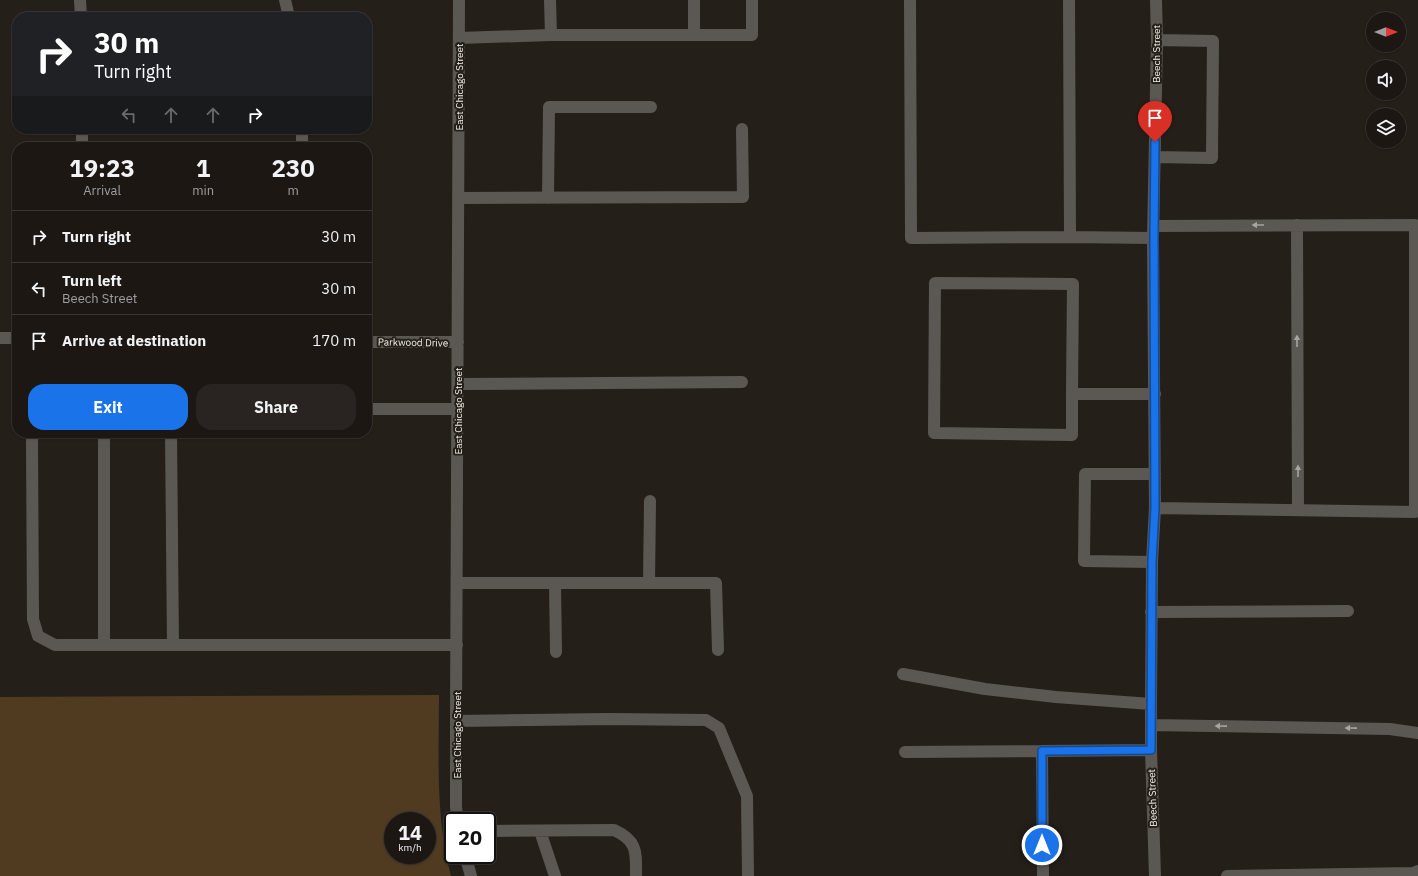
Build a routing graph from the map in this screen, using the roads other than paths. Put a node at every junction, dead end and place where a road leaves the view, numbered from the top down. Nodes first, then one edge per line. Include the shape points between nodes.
1 (80, 0) edge
2 (285, 0) edge
3 (459, 0) edge
4 (550, 0) edge
5 (694, 0) edge
6 (752, 0) edge
7 (910, 0) edge
8 (1069, 0) edge
9 (1156, 0) edge
10 (80, 12) edge
11 (288, 12) edge
12 (551, 35) junction
13 (694, 35) junction
14 (459, 38) junction
15 (1157, 40) junction
16 (651, 107) dead end
17 (742, 129) dead end
18 (1155, 157) junction
19 (458, 198) junction
20 (548, 198) junction
21 (1297, 225) junction
22 (1154, 232) junction
23 (1070, 237) junction
24 (0, 338) edge
25 (12, 338) edge
26 (372, 342) edge
27 (458, 342) junction
28 (742, 382) dead end
29 (458, 384) junction
30 (1072, 394) junction
31 (1155, 394) junction
32 (458, 409) junction
33 (372, 410) edge
34 (33, 438) edge
35 (104, 438) edge
36 (170, 438) edge
37 (1155, 474) junction
38 (650, 501) dead end
39 (1155, 508) junction
40 (1298, 510) junction
41 (1152, 562) junction
42 (457, 583) junction
43 (555, 583) junction
44 (649, 583) junction
45 (1348, 611) dead end
46 (1152, 612) junction
47 (104, 646) junction
48 (173, 646) junction
49 (457, 646) junction
50 (718, 650) dead end
51 (556, 652) dead end
52 (903, 674) dead end
53 (1151, 704) junction
54 (456, 721) junction
55 (1151, 725) junction
56 (1418, 733) edge
57 (1151, 750) junction
58 (1042, 751) junction
59 (905, 752) dead end
60 (457, 812) edge
61 (496, 831) edge
62 (540, 831) junction
63 (468, 864) edge
64 (1418, 871) edge
65 (471, 876) edge
66 (555, 876) edge
67 (636, 876) edge
68 (748, 876) edge
69 (1043, 876) edge
70 (1155, 876) edge
71 (1227, 876) edge

1 - 10 street
2 - 11 street
3 - 14 street, East Chicago Street
4 - 12 street
5 - 13 street
6 - 13 street via 752,35
7 - 23 street via 911,238
8 - 23 street
9 - 15 street, Beech Street
12 - 13 street
12 - 14 street
14 - 19 street, East Chicago Street
15 - 18 street, Beech Street
15 - 18 street via 1214,40 1212,158
16 - 20 street via 549,107
17 - 20 street via 742,196
18 - 22 street, Beech Street
19 - 20 street
19 - 27 street, East Chicago Street
21 -> 22 street
40 -> 21 street
21 - 40 street via 1415,225 1415,512
22 - 23 street
22 - 31 street, Beech Street
24 - 25 street
26 - 27 street, Parkwood Drive
27 - 29 street, East Chicago Street
28 - 29 street
29 - 32 street, East Chicago Street
30 - 30 street via 1073,284 935,283 934,433 1072,435
30 - 31 street
31 - 37 street, Beech Street
32 - 33 street
32 - 42 street, East Chicago Street
34 - 47 street via 33,619 38,636 55,646
35 - 47 street
36 - 48 street
37 - 39 street, Beech Street
37 - 41 street via 1085,474 1084,562
38 - 44 street
39 - 40 street
39 - 41 street, Beech Street
41 - 46 street, Beech Street
42 - 43 street
42 - 49 street, East Chicago Street
43 - 44 street
43 - 51 street
44 - 50 street via 716,583
45 - 46 street
46 - 53 street, Beech Street
47 - 48 street
48 - 49 street
49 - 54 street, East Chicago Street
52 - 53 street via 1056,697
53 - 55 street, Beech Street
54 - 60 street, East Chicago Street
54 - 68 street via 706,720 720,728 747,796
56 -> 55 street via 1390,729
55 - 57 street, Beech Street
57 - 58 street
57 - 70 street, Beech Street
58 - 59 street
58 - 69 street
61 - 62 street
62 - 66 street
62 - 67 street via 614,830 625,835 633,844
63 - 65 street
64 - 71 street

